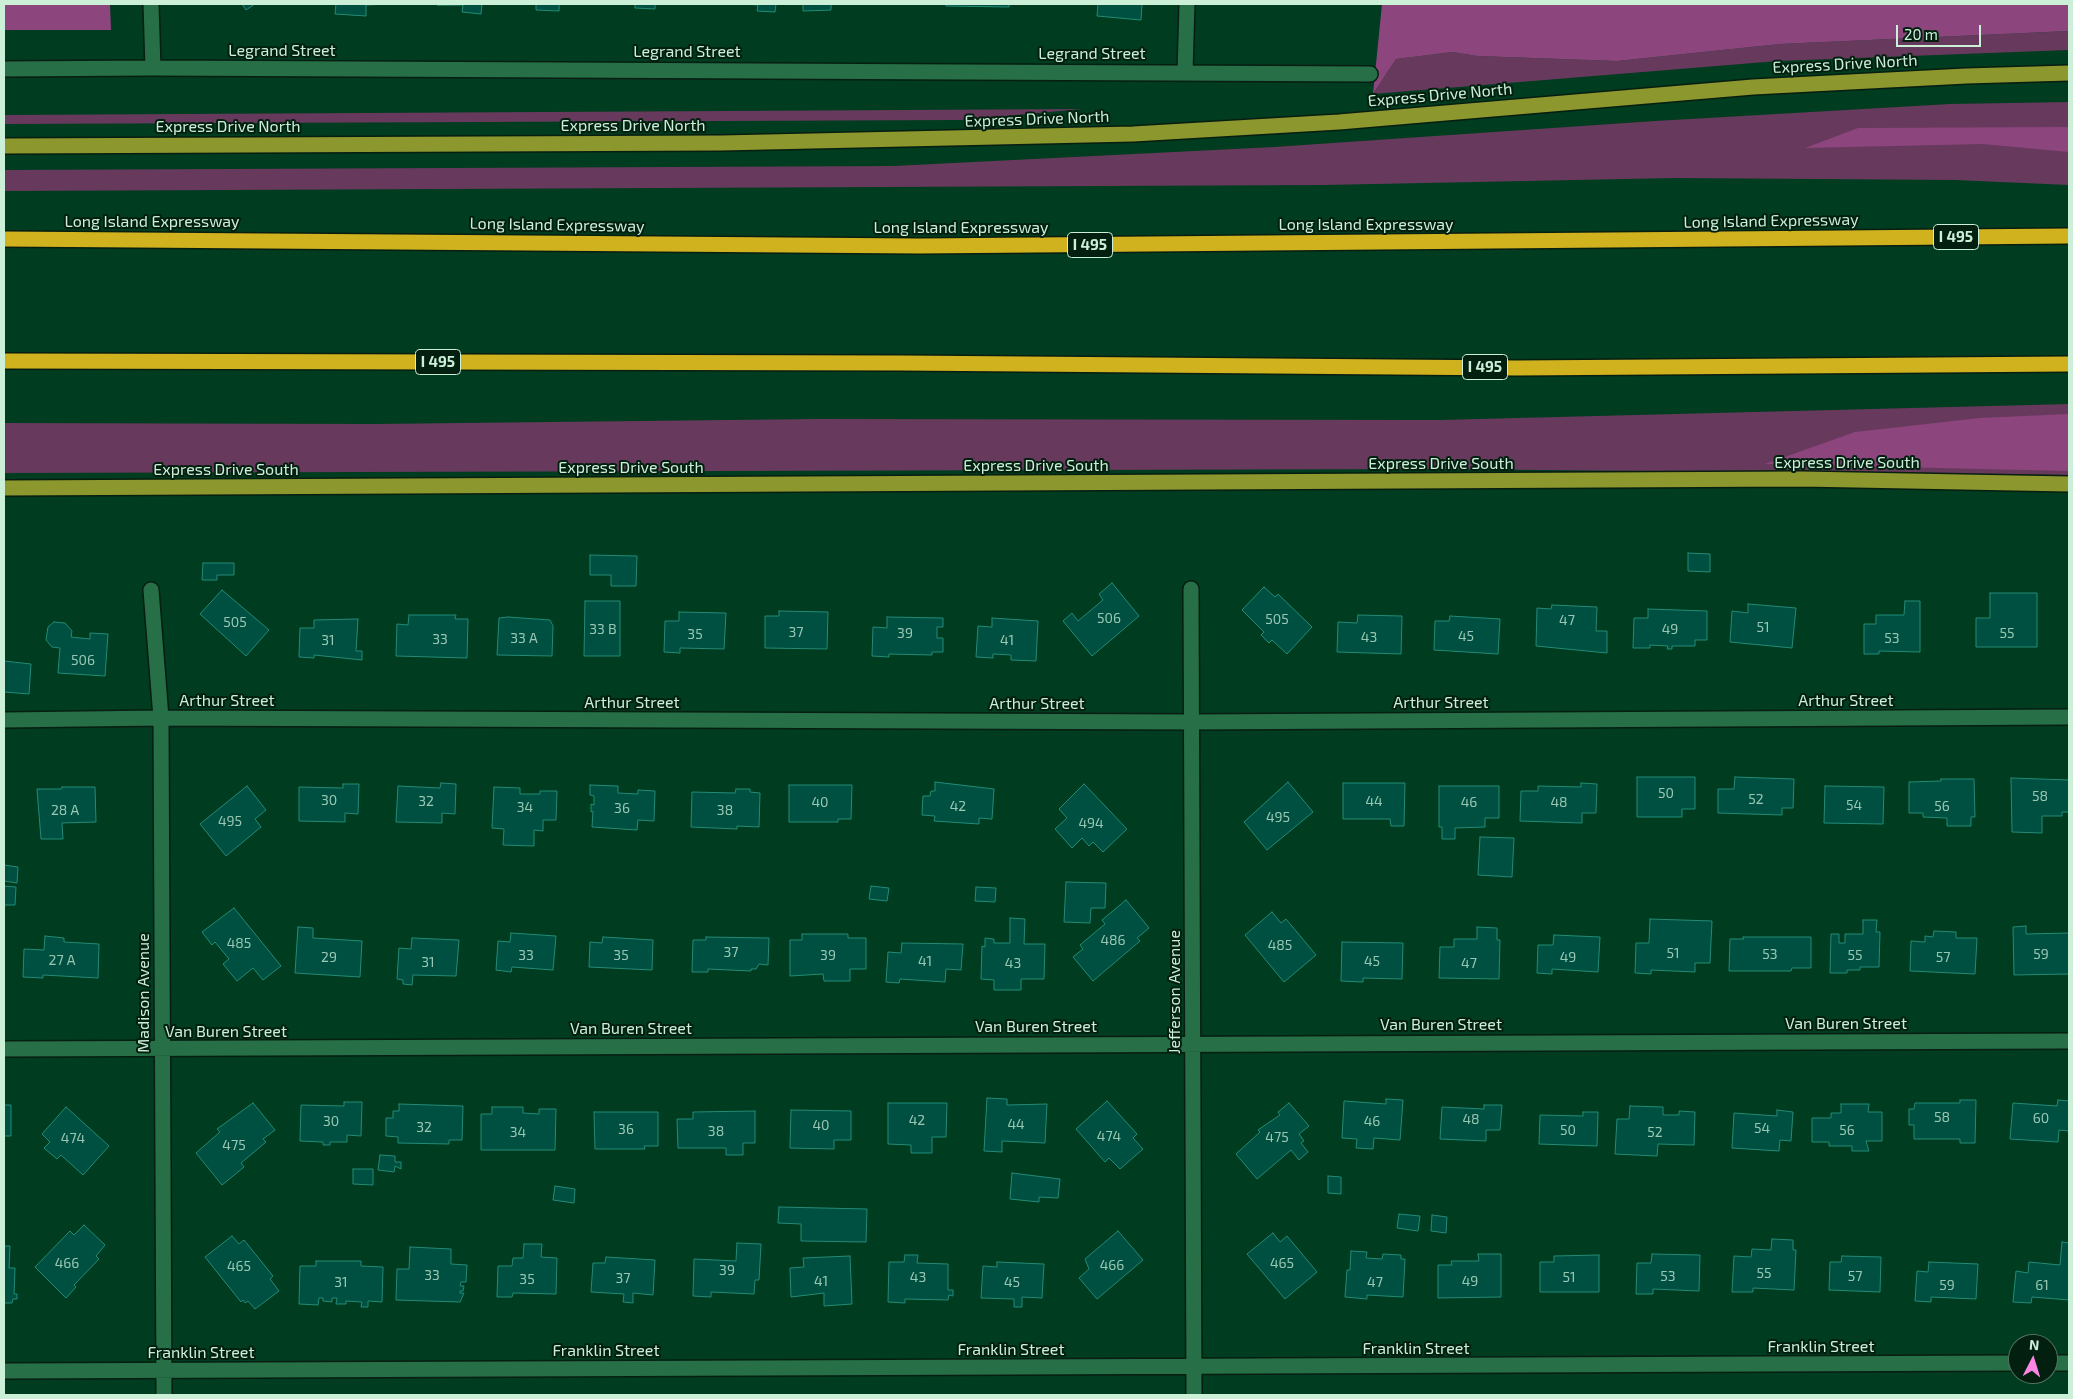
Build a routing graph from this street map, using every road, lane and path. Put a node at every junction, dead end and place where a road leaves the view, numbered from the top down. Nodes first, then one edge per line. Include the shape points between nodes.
1 (151, 4) edge
2 (1187, 4) edge
3 (153, 68) junction
4 (4, 69) edge
5 (1185, 72) junction
6 (2069, 73) edge
7 (1370, 74) dead end
8 (4, 146) edge
9 (2069, 236) edge
10 (4, 239) edge
11 (4, 361) edge
12 (2069, 364) edge
13 (2069, 484) edge
14 (4, 488) edge
15 (1191, 589) dead end
16 (151, 590) dead end
17 (161, 718) junction
18 (2069, 718) edge
19 (4, 720) edge
20 (1192, 722) junction
21 (2069, 1041) edge
22 (1192, 1043) junction
23 (4, 1049) edge
24 (162, 1050) junction
25 (2008, 1363) edge
26 (1193, 1367) junction
27 (164, 1370) junction
28 (4, 1371) edge
29 (164, 1395) edge
30 (1194, 1395) edge

1 - 3 street
2 - 5 street
3 - 4 street, Legrand Street
3 - 5 street, Legrand Street
5 - 7 street, Legrand Street
6 - 8 main road, Express Drive North via 1753,87 1339,122 1133,134 711,144
9 - 10 highway, Long Island Expressway / I 495 via 929,246
11 - 12 highway, I 495 via 892,362 1517,368
13 - 14 main road, Express Drive South via 1802,479
15 - 20 street, Jefferson Avenue
16 - 17 street, Madison Avenue
17 - 19 street, Arthur Street
17 - 20 street, Arthur Street
17 - 24 street, Madison Avenue
18 - 20 street, Arthur Street
20 - 22 street, Jefferson Avenue
21 - 22 street, Van Buren Street
22 - 24 street, Van Buren Street
22 - 26 street, Jefferson Avenue
23 - 24 street, Van Buren Street
24 - 27 street, Madison Avenue
25 - 26 street, Franklin Street
26 - 27 street, Franklin Street
26 - 30 street, Jefferson Avenue
27 - 28 street, Franklin Street
27 - 29 street, Madison Avenue

